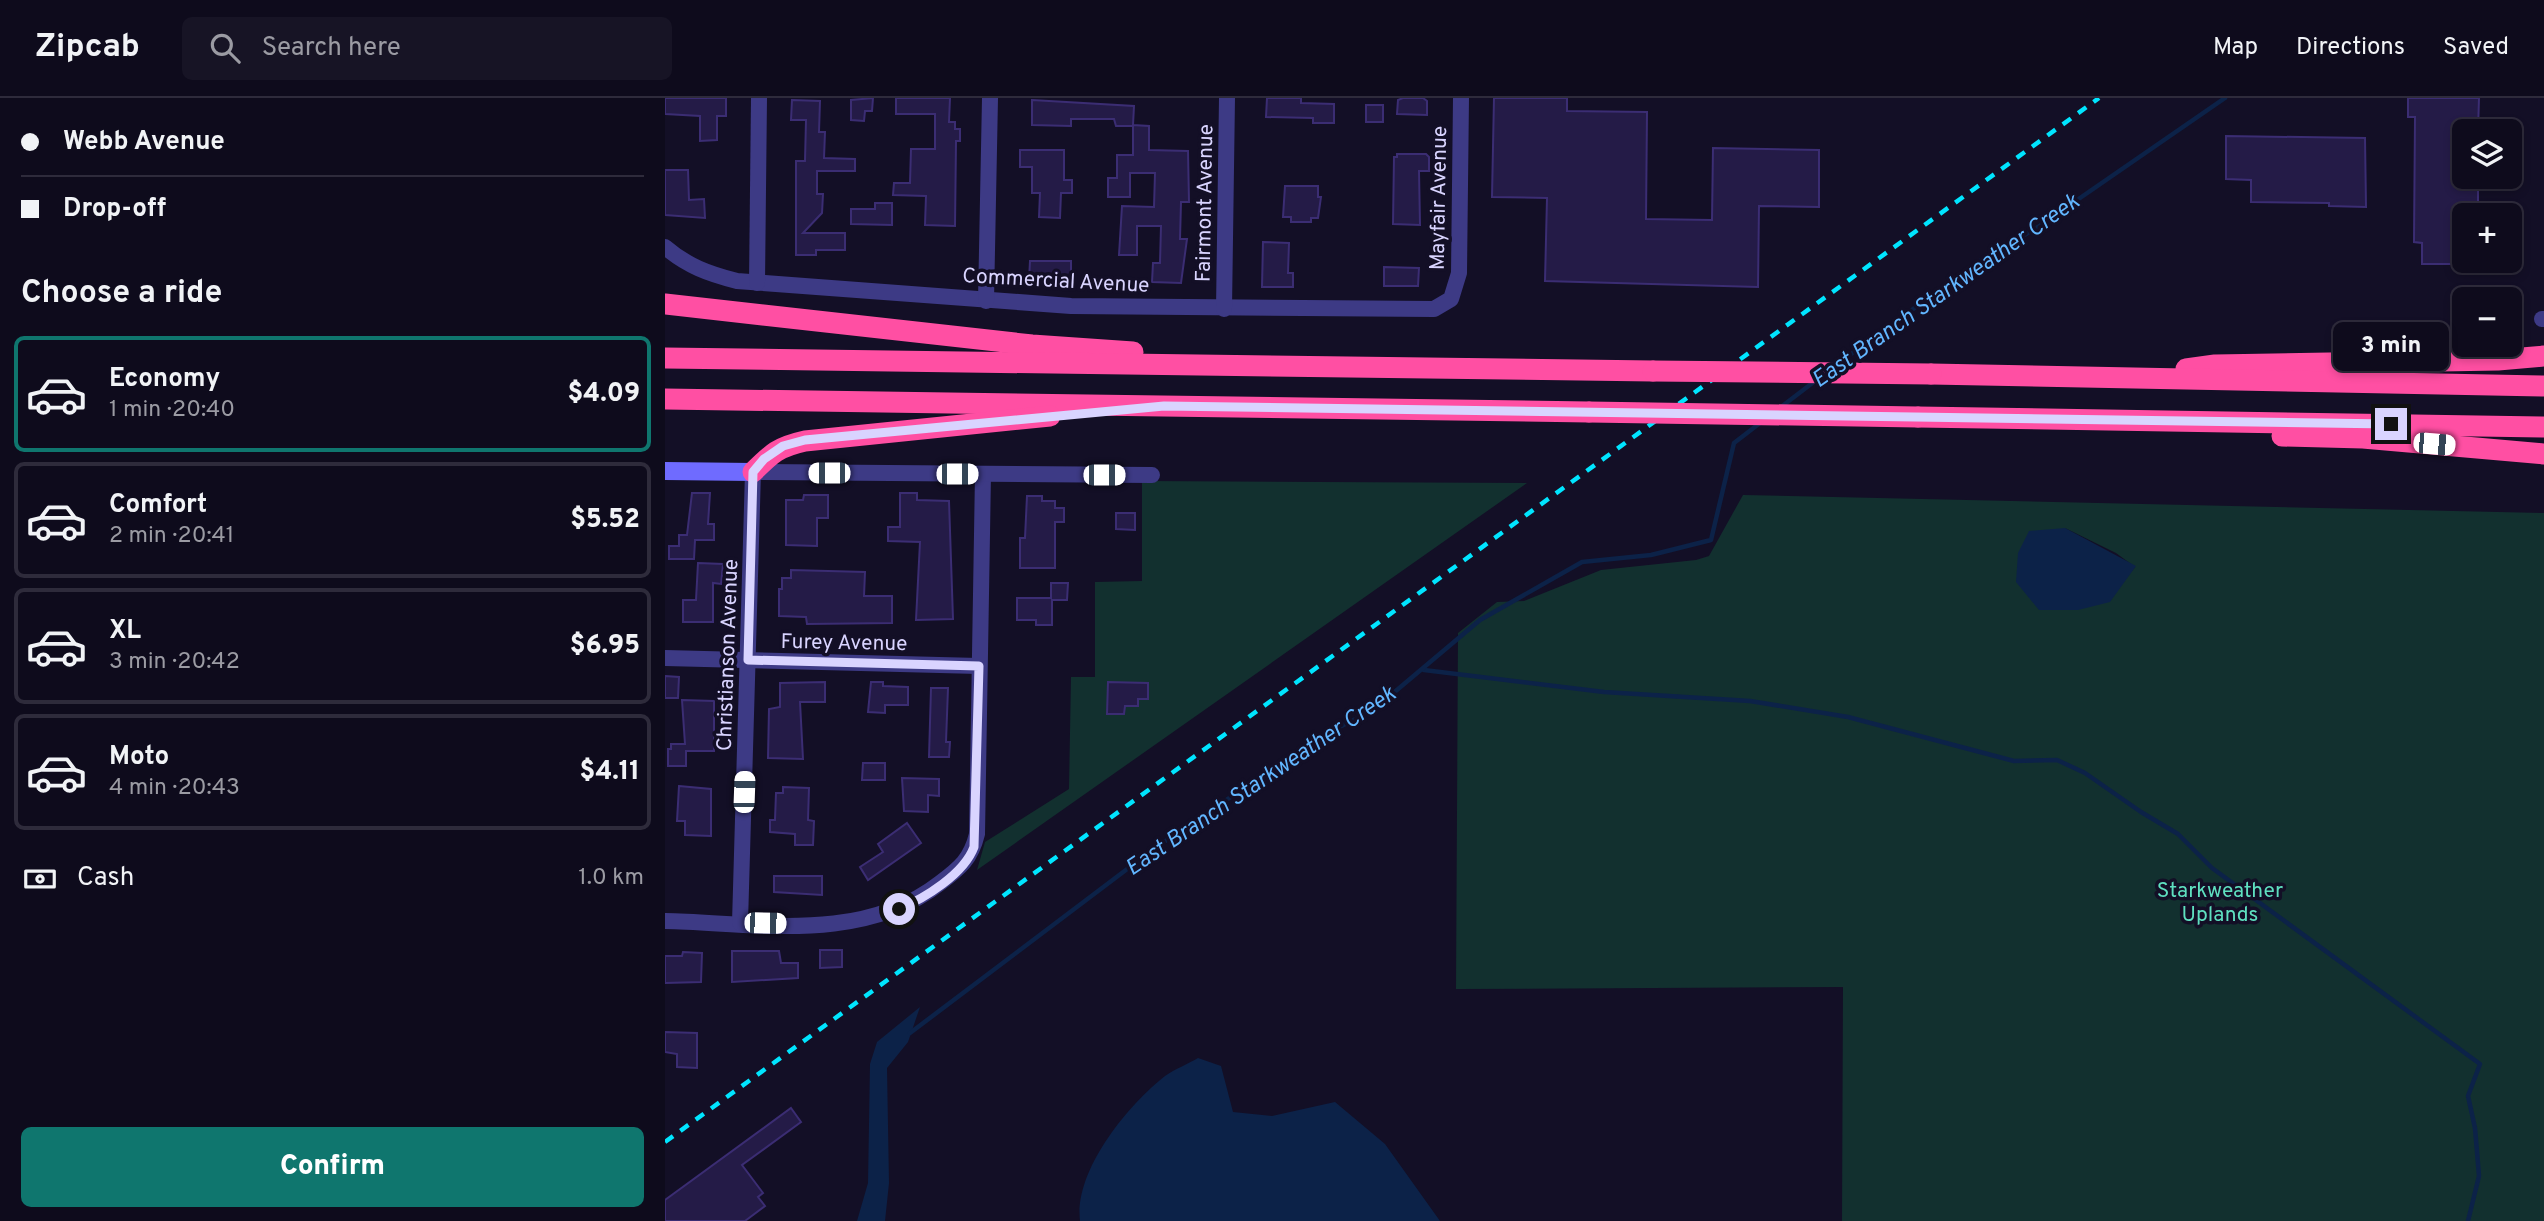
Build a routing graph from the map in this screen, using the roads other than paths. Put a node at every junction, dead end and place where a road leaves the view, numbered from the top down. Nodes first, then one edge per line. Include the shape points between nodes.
1 (759, 98) edge
2 (990, 98) edge
3 (1227, 98) edge
4 (1461, 98) edge
5 (665, 247) edge
6 (757, 283) junction
7 (1451, 299) joint
8 (986, 301) junction
9 (665, 304) edge
10 (1224, 309) junction
11 (2544, 356) edge
12 (665, 358) edge
13 (1264, 367) junction
14 (2117, 378) junction
15 (2544, 386) edge
16 (665, 399) edge
17 (1164, 406) junction
18 (1983, 418) junction
19 (2544, 427) edge
20 (2544, 454) edge
21 (665, 471) edge
22 (753, 472) junction
23 (983, 474) junction
24 (1153, 475) dead end
25 (665, 658) edge
26 (748, 660) junction
27 (979, 666) junction
28 (665, 921) edge
29 (740, 923) junction

1 - 6 street
2 - 8 street
3 - 10 street, Fairmont Avenue
4 - 7 street, Mayfair Avenue via 1459,274
5 - 6 street, Commercial Avenue via 709,275
6 - 8 street, Commercial Avenue
7 - 10 street, Commercial Avenue via 1418,312
8 - 10 street, Commercial Avenue
9 - 13 highway
11 - 14 highway via 2215,365
12 - 13 highway
13 - 14 highway, bridge
14 - 15 highway
16 - 17 highway
17 - 18 highway, bridge
17 - 22 highway via 805,440 783,446
18 - 19 highway
18 - 20 highway via 2233,435 2363,438
21 - 22 street
22 - 23 street
22 - 26 street, Christianson Avenue
23 - 24 street
23 - 27 street
25 - 26 street, Furey Avenue
26 - 27 street, Furey Avenue
26 - 29 street, Christianson Avenue
27 - 29 street via 977,834 964,865 917,901 882,916 841,925
28 - 29 street

